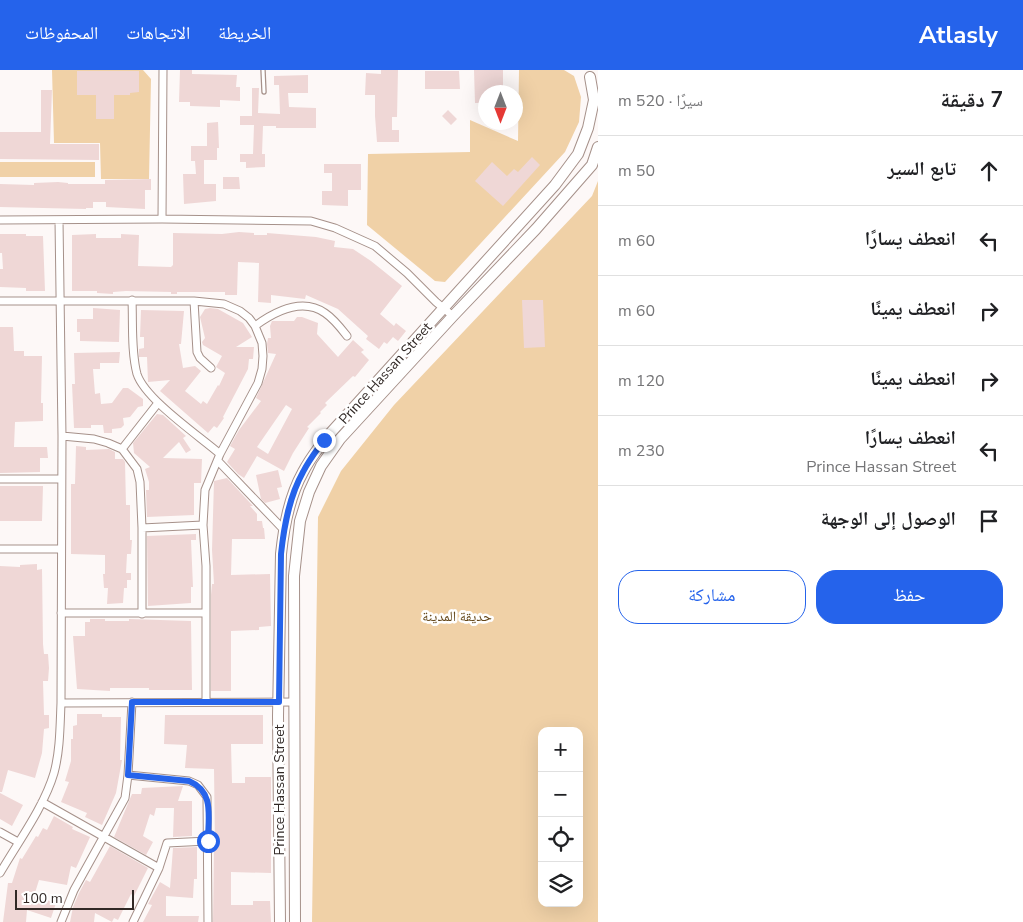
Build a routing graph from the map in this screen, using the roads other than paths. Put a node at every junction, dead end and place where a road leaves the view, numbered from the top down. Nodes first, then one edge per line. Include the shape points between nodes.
1 (163, 70) edge
2 (263, 70) edge
3 (591, 76) edge
4 (264, 92) dead end
5 (598, 147) edge
6 (162, 219) junction
7 (0, 220) edge
8 (59, 220) junction
9 (61, 300) junction
10 (132, 300) junction
11 (0, 301) edge
12 (194, 301) junction
13 (443, 308) junction
14 (453, 316) junction
15 (254, 326) junction
16 (347, 336) dead end
17 (211, 368) dead end
18 (158, 403) junction
19 (62, 436) junction
20 (122, 450) junction
21 (219, 457) junction
22 (0, 479) edge
23 (60, 479) junction
24 (203, 525) junction
25 (142, 528) junction
26 (284, 530) junction
27 (0, 549) edge
28 (60, 549) junction
29 (61, 613) junction
30 (205, 613) junction
31 (142, 614) junction
32 (132, 702) junction
33 (206, 702) junction
34 (279, 702) junction
35 (295, 702) junction
36 (61, 704) junction
37 (128, 775) junction
38 (42, 802) junction
39 (0, 832) edge
40 (103, 837) junction
41 (208, 841) junction
42 (18, 842) junction
43 (159, 868) junction
44 (0, 873) edge
45 (61, 922) edge
46 (133, 922) edge
47 (208, 922) edge
48 (280, 922) edge
49 (295, 922) edge

1 - 6 street
2 - 4 lane
3 - 13 main road, Prince Hassan Street via 594,100 578,154 555,185
5 - 14 main road, Prince Hassan Street via 586,172
6 - 8 street
6 - 13 street via 311,221 335,228 375,246
7 - 8 street
8 - 9 street
9 - 10 street
9 - 11 street
9 - 19 street
10 - 12 street
10 - 18 street via 134,356 138,374
12 - 15 street via 224,304 240,311
12 - 17 street via 197,352
13 - 14 street
13 - 26 main road, Prince Hassan Street via 324,440 299,478
14 - 35 main road, Prince Hassan Street via 340,439 321,466 309,492 300,521 294,576
15 - 16 street via 281,310 309,307 323,311
15 - 21 street via 262,343 262,369 258,384
18 - 20 street
18 - 21 street
19 - 20 street via 94,439
19 - 23 street
20 - 25 street via 137,469
21 - 24 street via 205,490
21 - 26 street
22 - 23 street
23 - 28 street
24 - 25 street
24 - 30 street
25 - 31 street
26 - 34 main road, Prince Hassan Street
27 - 28 street
28 - 29 street
29 - 31 street
29 - 36 street
30 - 31 street
30 - 33 street
32 - 33 street
32 - 36 street
32 - 37 street
33 - 34 street
34 - 35 street
34 - 48 main road, Prince Hassan Street
35 - 49 main road, Prince Hassan Street
36 - 38 street via 54,774
37 - 40 street via 124,798
37 - 41 street via 189,781 198,785 207,797
38 - 40 street
38 - 42 street
39 - 42 street
40 - 43 street
40 - 45 street
41 - 43 street via 167,843
41 - 47 street
42 - 44 street
43 - 46 street

